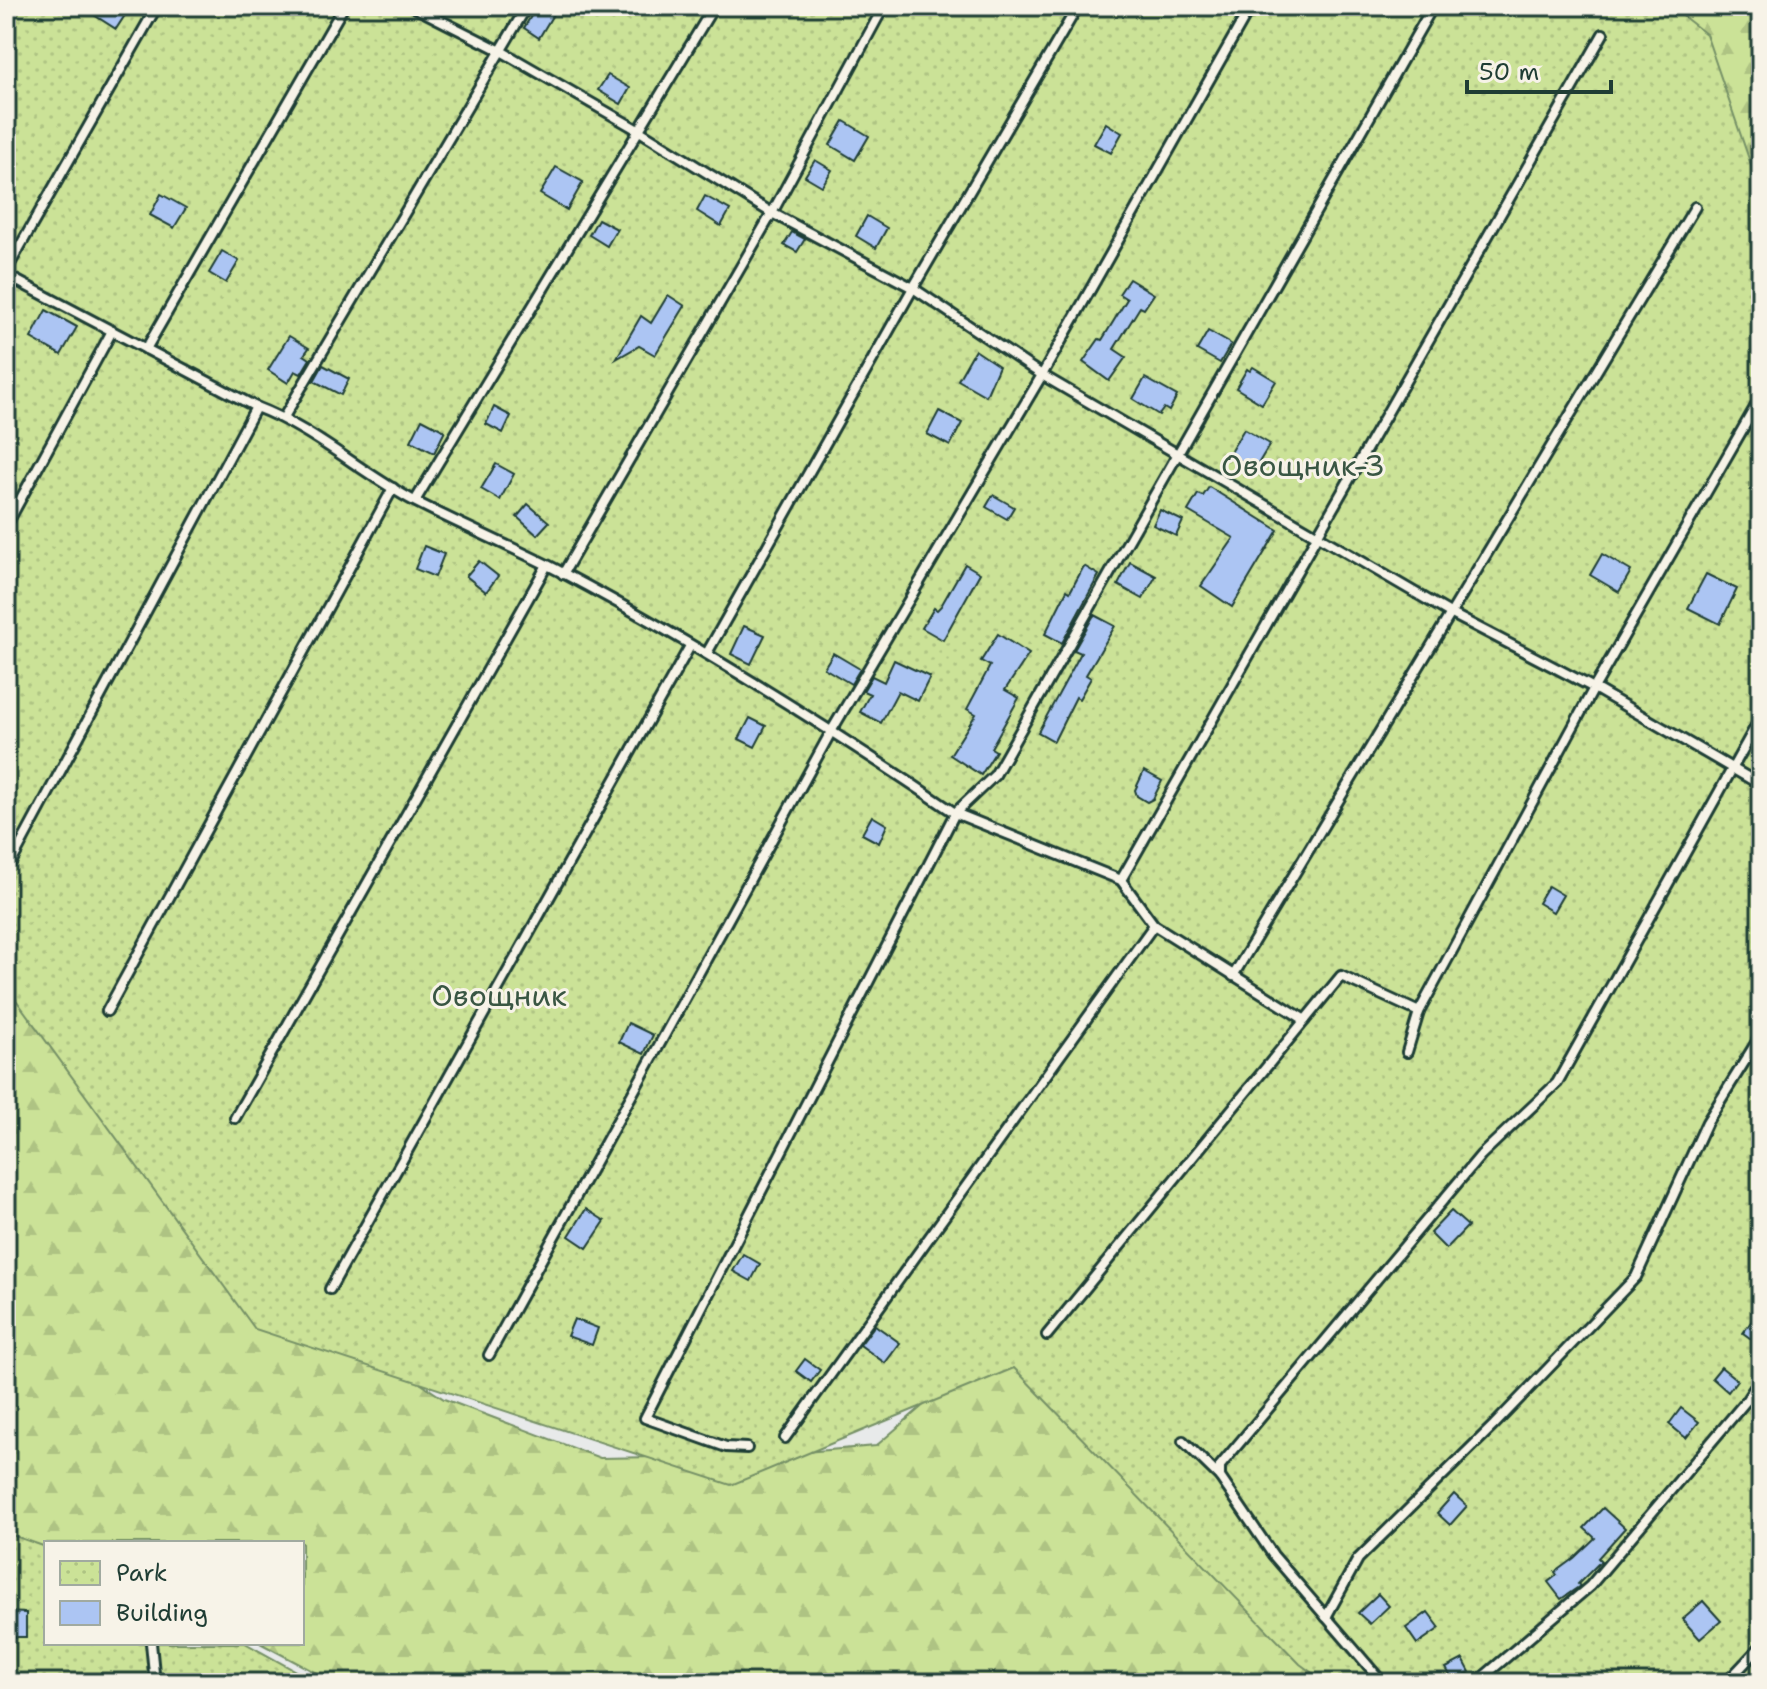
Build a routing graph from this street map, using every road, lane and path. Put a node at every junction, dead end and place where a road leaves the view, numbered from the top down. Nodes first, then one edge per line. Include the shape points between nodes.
1 (157, 6) edge
2 (344, 6) edge
3 (412, 6) edge
4 (527, 6) edge
5 (714, 6) edge
6 (884, 6) edge
7 (1078, 6) edge
8 (1251, 6) edge
9 (1433, 6) edge
10 (1603, 34) dead end
11 (501, 51) junction
12 (638, 130) junction
13 (1695, 207) dead end
14 (772, 213) junction
15 (6, 273) edge
16 (913, 288) junction
17 (112, 331) junction
18 (146, 349) junction
19 (1042, 375) junction
20 (1761, 397) edge
21 (256, 407) junction
22 (284, 417) junction
23 (1179, 455) junction
24 (393, 488) junction
25 (415, 501) junction
26 (6, 526) edge
27 (1316, 535) junction
28 (547, 565) junction
29 (563, 574) junction
30 (1450, 613) junction
31 (690, 646) junction
32 (707, 653) junction
33 (1594, 688) junction
34 (1761, 717) edge
35 (832, 730) junction
36 (1732, 768) junction
37 (1761, 785) edge
38 (955, 813) junction
39 (12, 861) dead end
40 (1121, 880) junction
41 (1154, 925) junction
42 (1233, 976) junction
43 (107, 1011) dead end
44 (1419, 1012) junction
45 (1305, 1020) junction
46 (1761, 1035) edge
47 (1407, 1052) dead end
48 (235, 1118) dead end
49 (330, 1289) dead end
50 (1047, 1335) dead end
51 (489, 1355) dead end
52 (1761, 1378) edge
53 (785, 1438) dead end
54 (1183, 1441) dead end
55 (747, 1448) dead end
56 (1220, 1477) junction
57 (1326, 1617) junction
58 (151, 1645) edge
59 (1761, 1646) edge
60 (155, 1683) edge
61 (1383, 1683) edge
62 (1476, 1683) edge
63 (1726, 1683) edge

1 - 15 lane
2 - 18 lane
3 - 11 lane
4 - 11 lane
5 - 12 lane
6 - 14 lane
7 - 16 lane
8 - 19 lane
9 - 23 lane
10 - 27 lane
11 - 12 lane
11 - 22 lane
12 - 14 lane
12 - 25 lane
13 - 30 lane
14 - 16 lane
14 - 29 lane
15 - 17 lane
16 - 19 lane
16 - 32 lane
17 - 18 lane
17 - 26 lane
18 - 21 lane
19 - 23 lane
19 - 35 lane
20 - 33 lane
21 - 22 lane
21 - 39 lane
22 - 24 lane
23 - 27 lane
23 - 38 lane via 995,775
24 - 25 lane
24 - 43 lane
25 - 28 lane
27 - 30 lane
27 - 40 lane
28 - 29 lane
28 - 48 lane
29 - 31 lane
30 - 33 lane
30 - 42 lane
31 - 32 lane
31 - 49 lane
32 - 35 lane
33 - 36 lane
33 - 44 lane
34 - 36 lane
35 - 38 lane
35 - 51 lane
36 - 37 lane
36 - 56 lane via 1557,1083 1481,1155 1220,1466
38 - 40 lane
38 - 55 lane via 645,1418 726,1447
40 - 41 lane
41 - 42 lane
41 - 53 lane
42 - 45 lane
44 - 45 lane via 1341,976
44 - 47 lane
45 - 50 lane
46 - 57 lane via 1707,1122 1636,1277 1358,1559
52 - 62 lane via 1590,1586
54 - 56 lane
56 - 57 lane via 1273,1555
57 - 61 lane
58 - 60 lane
59 - 63 lane

